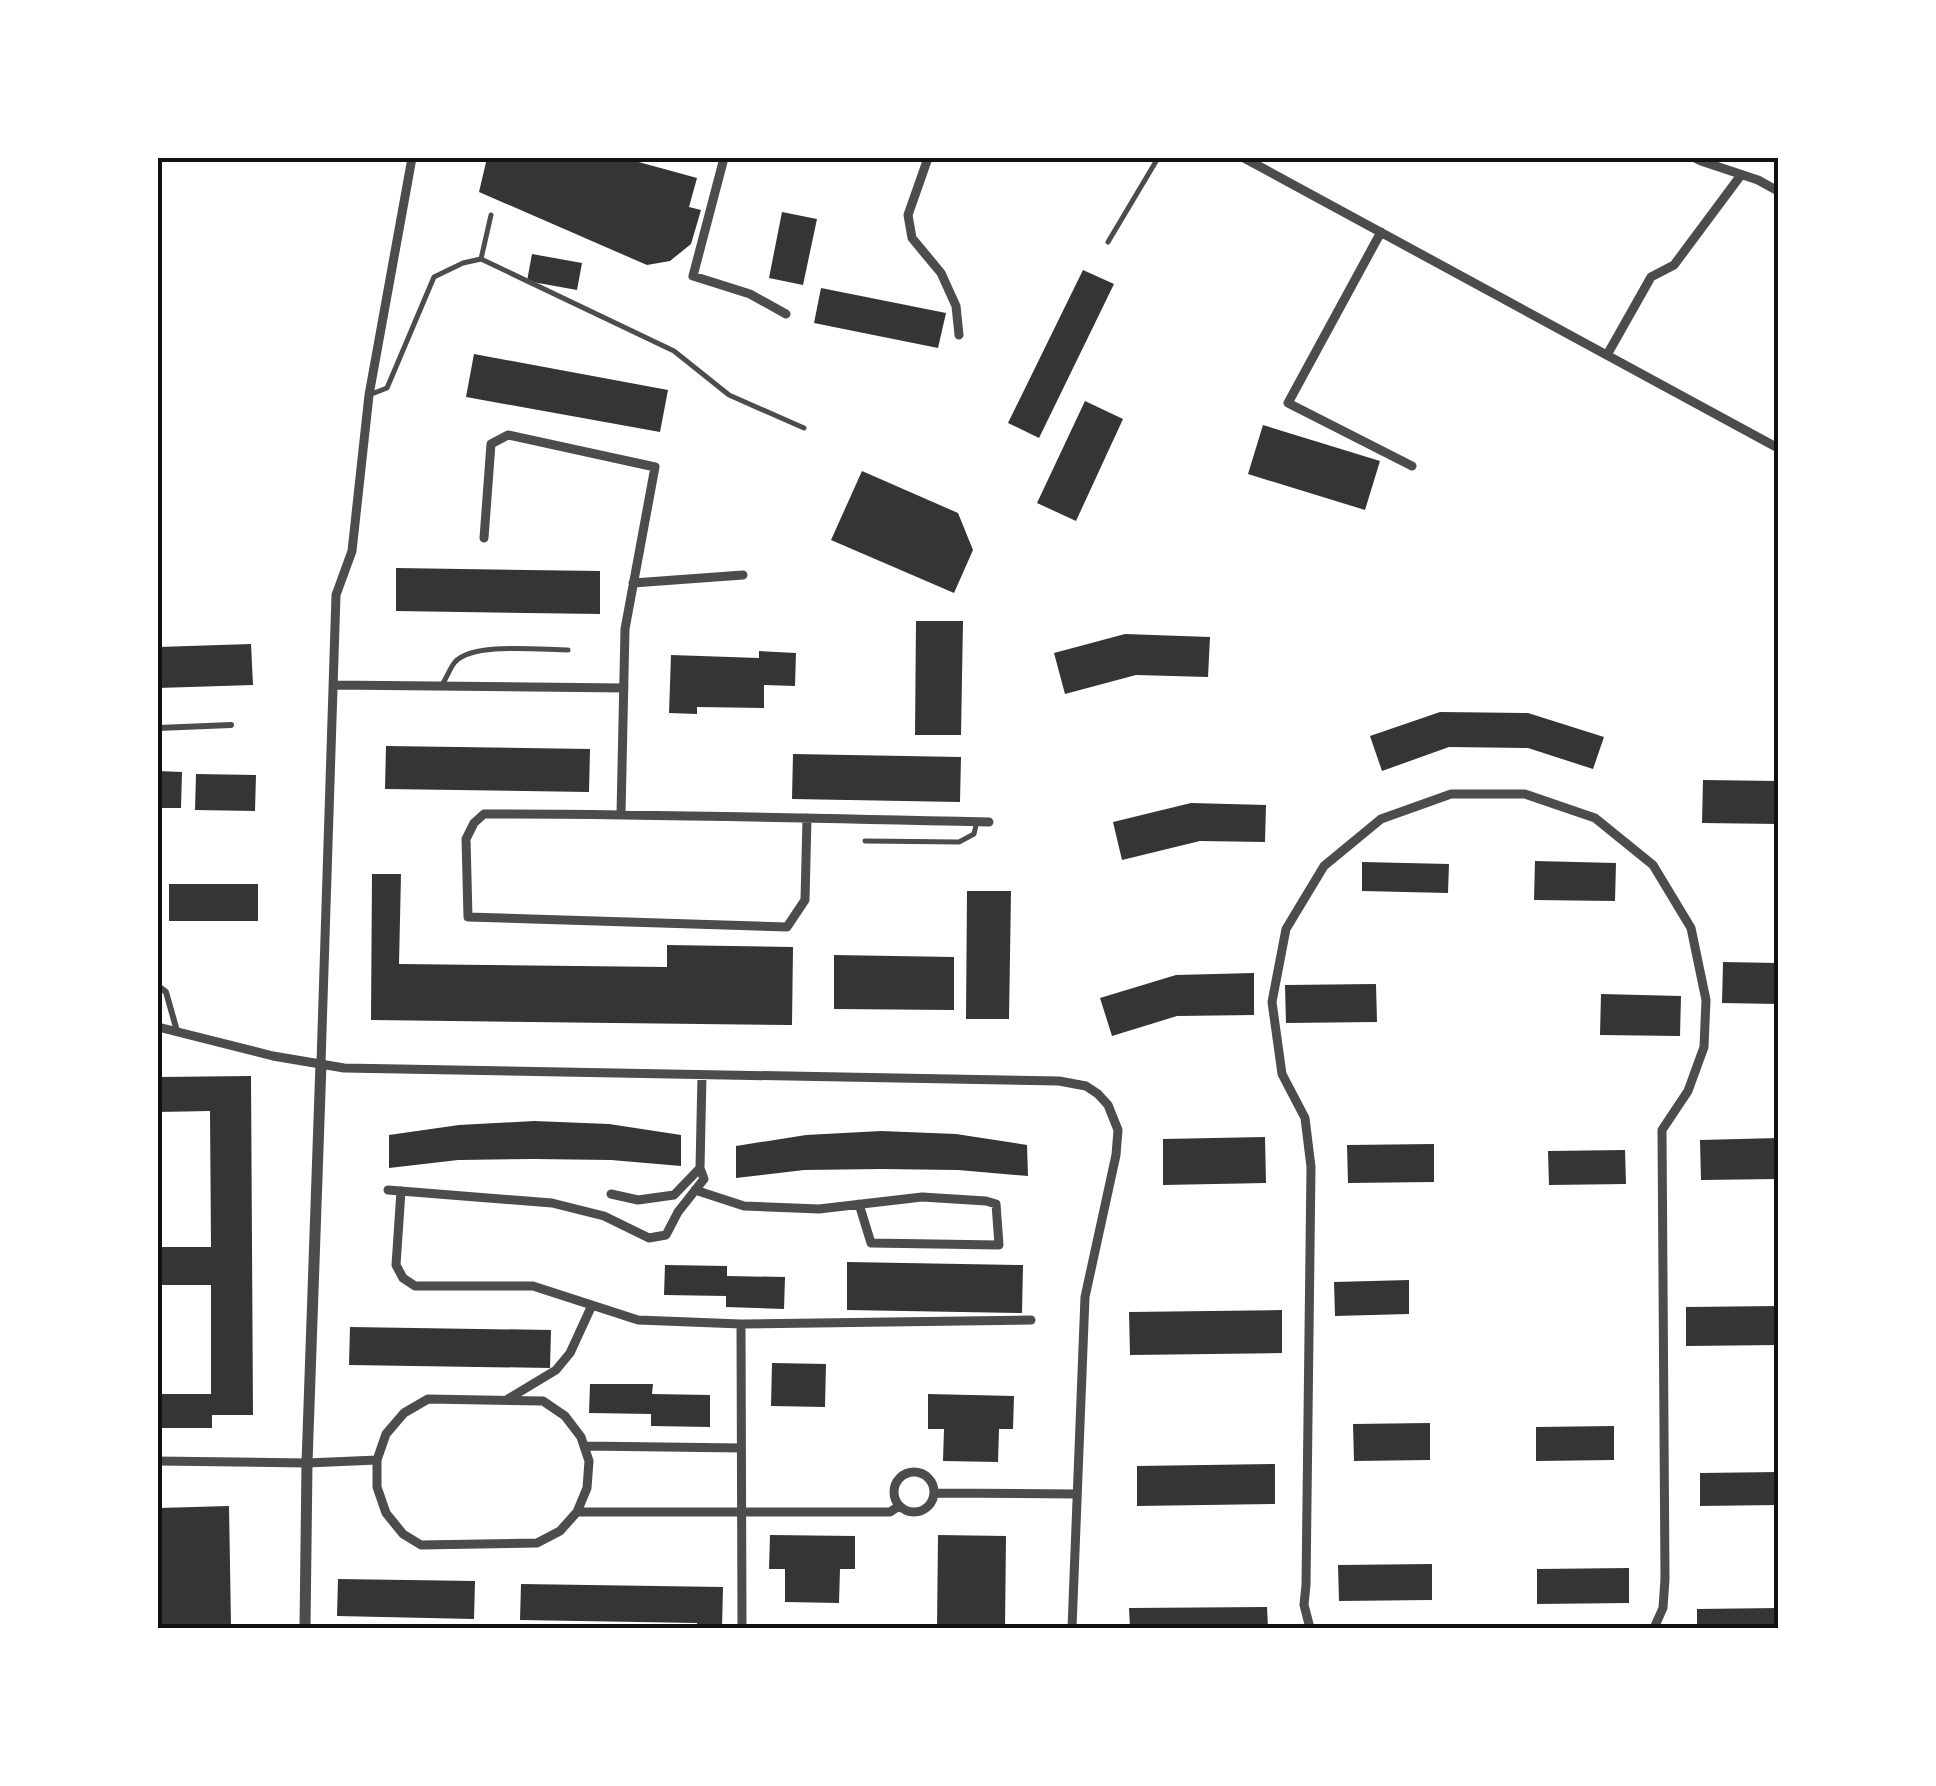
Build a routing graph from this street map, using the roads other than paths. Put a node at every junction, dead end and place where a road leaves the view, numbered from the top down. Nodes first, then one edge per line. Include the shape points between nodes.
1 (412, 158) edge
2 (724, 158) edge
3 (928, 158) edge
4 (1158, 158) edge
5 (1244, 158) edge
6 (1695, 158) edge
7 (1741, 174) junction
8 (1778, 191) edge
9 (491, 215) dead end
10 (1381, 232) junction
11 (1108, 242) dead end
12 (481, 259) junction
13 (786, 314) dead end
14 (958, 335) dead end
15 (1607, 355) junction
16 (369, 396) junction
17 (804, 428) dead end
18 (1778, 448) edge
19 (1412, 466) dead end
20 (484, 538) dead end
21 (743, 575) dead end
22 (632, 583) junction
23 (568, 650) dead end
24 (333, 685) junction
25 (441, 686) junction
26 (624, 688) junction
27 (231, 725) dead end
28 (158, 728) edge
29 (621, 814) junction
30 (807, 818) junction
31 (976, 821) junction
32 (989, 822) dead end
33 (865, 841) dead end
34 (158, 986) edge
35 (158, 1028) edge
36 (177, 1032) junction
37 (321, 1063) junction
38 (702, 1075) junction
39 (700, 1168) junction
40 (388, 1190) dead end
41 (695, 1190) junction
42 (401, 1191) junction
43 (611, 1194) dead end
44 (859, 1204) junction
45 (592, 1305) junction
46 (1031, 1320) dead end
47 (741, 1324) junction
48 (506, 1400) junction
49 (584, 1446) junction
50 (741, 1448) junction
51 (377, 1460) junction
52 (158, 1461) edge
53 (306, 1463) junction
54 (935, 1493) junction
55 (1077, 1494) junction
56 (899, 1506) junction
57 (742, 1510) junction
58 (578, 1512) junction
59 (305, 1628) edge
60 (742, 1628) edge
61 (1072, 1628) edge
62 (1310, 1628) edge
63 (1654, 1628) edge

1 - 16 street
2 - 13 street via 694,276
3 - 14 street via 908,215 912,238 942,273 956,306
4 - 11 lane
5 - 10 street
6 - 7 street
7 - 8 street
7 - 15 street via 1674,265 1651,277
9 - 12 lane
10 - 15 street
10 - 19 street via 1288,403
12 - 16 lane via 434,278 387,388
12 - 17 lane via 674,350 729,395
15 - 18 street
16 - 24 street via 352,551 336,595
20 - 22 street via 492,444 508,434 654,467
21 - 22 street
22 - 26 street
23 - 25 lane via 465,655
24 - 25 street
24 - 37 street
25 - 26 street
26 - 29 street
27 - 28 street
29 - 30 street
29 - 30 street via 484,814 466,839 468,917 787,927 805,900
30 - 31 street
31 - 32 street
31 - 33 lane via 974,834 959,842
34 - 36 street via 166,992
35 - 36 street
36 - 37 street
37 - 38 street
37 - 53 street
38 - 39 street
38 - 55 street via 1059,1081 1086,1086 1108,1105 1118,1130 1116,1156 1086,1297
39 - 41 street via 704,1179
39 - 43 street via 674,1195 638,1200
40 - 42 street
41 - 42 street via 666,1235 649,1238 604,1216 552,1203
41 - 44 street via 744,1206 818,1210
42 - 45 street via 396,1264 415,1286 533,1286
44 - 44 street via 922,1197 986,1200 996,1204 999,1245 872,1243
45 - 47 street via 638,1320
45 - 48 street via 556,1370
46 - 47 street
47 - 50 street
48 - 49 street via 544,1402 565,1416
48 - 51 street via 428,1399 386,1434
49 - 50 street
49 - 58 street via 587,1488
50 - 57 street
51 - 53 street
51 - 58 street via 386,1513 420,1544 537,1544
52 - 53 street
53 - 59 street
54 - 55 street
54 - 56 street via 921,1512
54 - 56 street via 930,1478 908,1473 894,1491
55 - 61 street
56 - 57 street via 890,1512
57 - 58 street
57 - 60 street
62 - 63 street via 1304,1605 1312,1167 1304,1118 1282,1074 1272,1002 1286,929 1324,866 1382,819 1451,794 1525,794 1595,818 1652,865 1691,928 1706,1000 1699,1062 1662,1130 1665,1579

